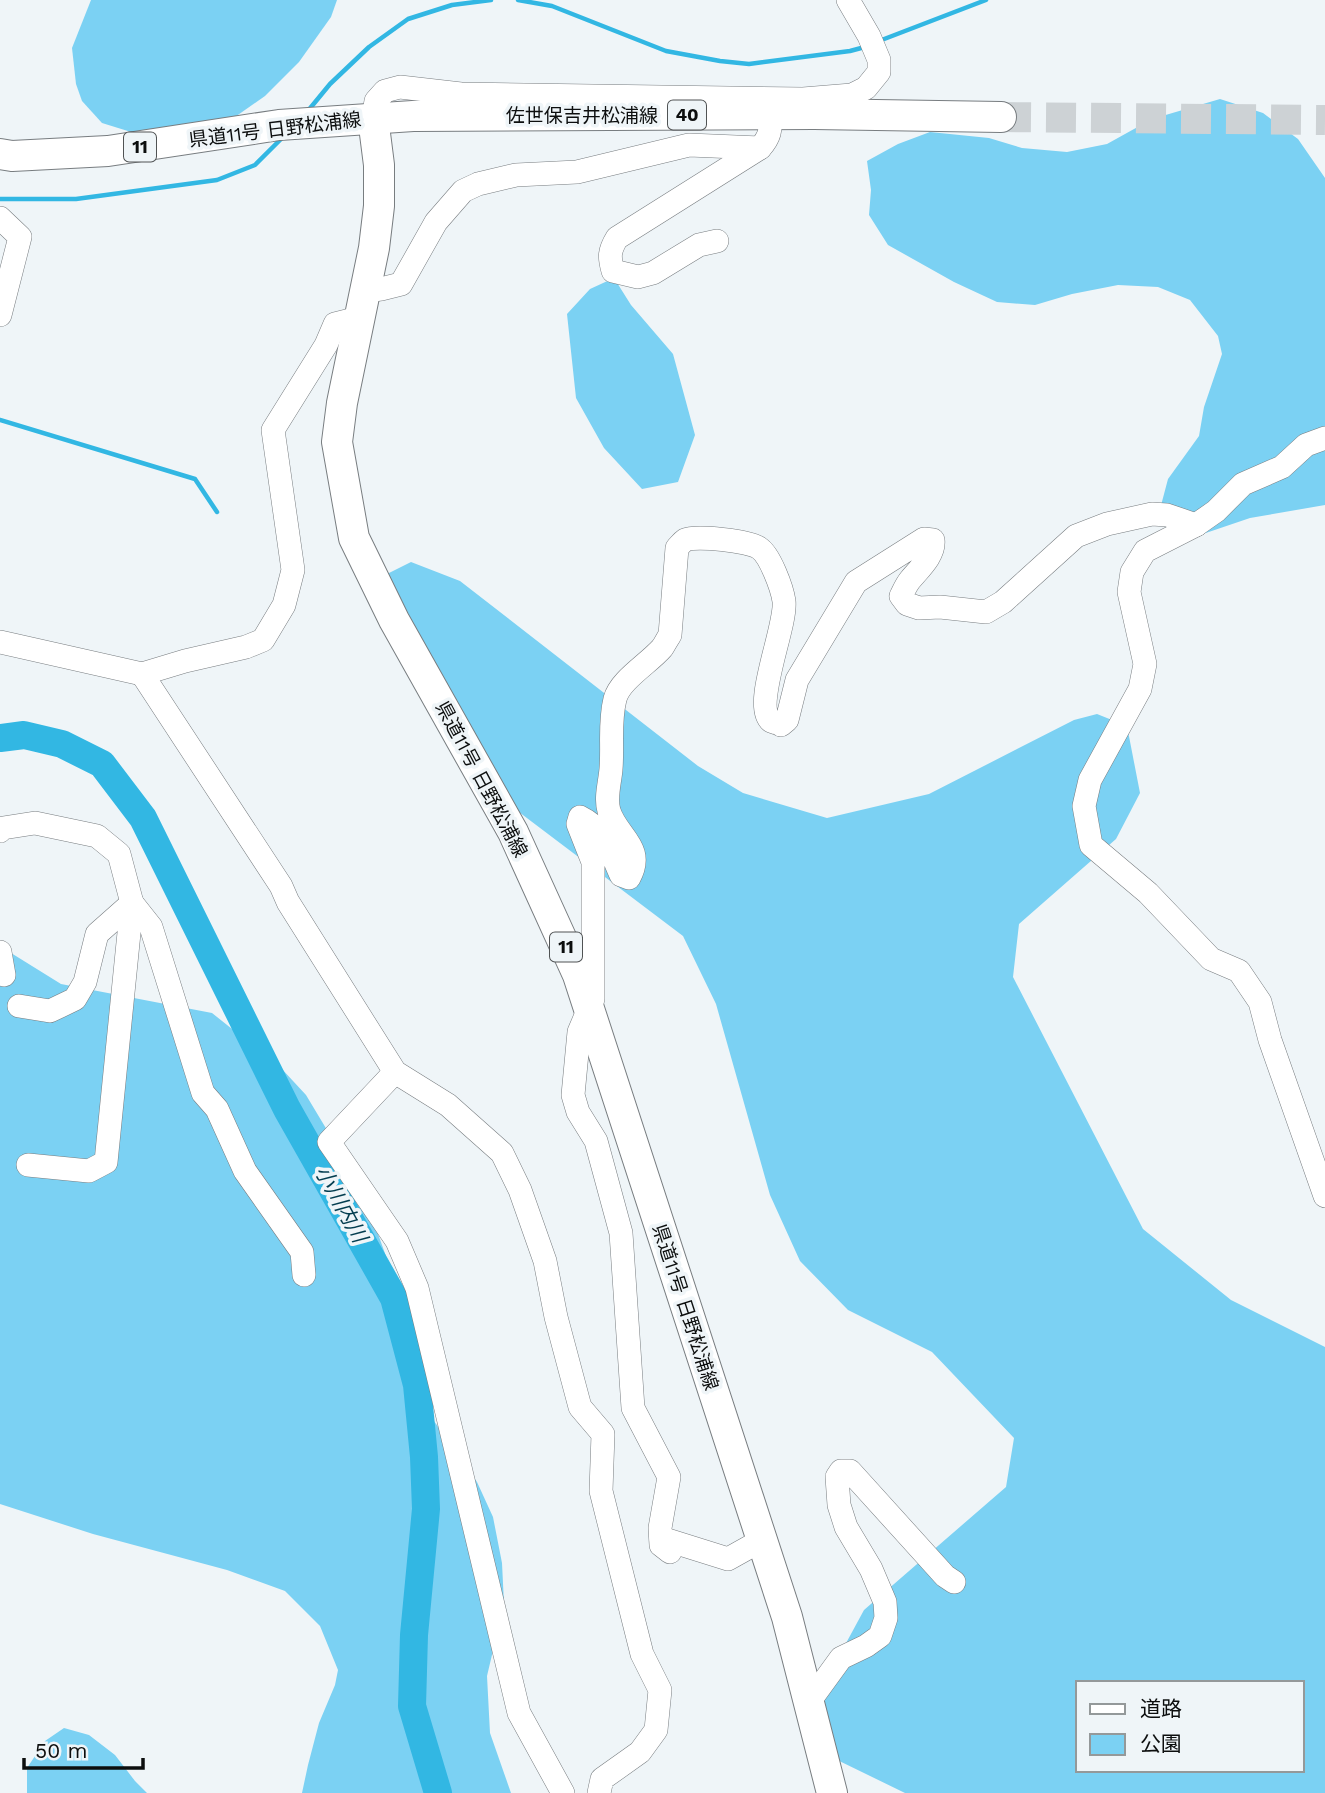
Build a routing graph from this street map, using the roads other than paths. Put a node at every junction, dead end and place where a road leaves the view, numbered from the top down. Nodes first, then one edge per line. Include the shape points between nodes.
1 (848, 0) edge
2 (770, 115) junction
3 (1001, 117) tunnel mouth
4 (373, 118) junction
5 (760, 148) junction
6 (0, 154) edge
7 (0, 218) edge
8 (717, 241) dead end
9 (362, 304) junction
10 (0, 315) edge
11 (1325, 438) edge
12 (1196, 526) junction
13 (0, 642) edge
14 (142, 674) junction
15 (0, 831) edge
16 (132, 903) junction
17 (19, 1006) dead end
18 (589, 1009) junction
19 (395, 1072) junction
20 (28, 1165) dead end
21 (1325, 1196) edge
22 (304, 1275) dead end
23 (762, 1540) junction
24 (954, 1582) dead end
25 (809, 1703) junction
26 (563, 1793) edge
27 (599, 1793) edge
28 (832, 1793) edge

1 - 4 street via 879,60 879,72 866,88 852,95 803,99 461,94 400,87 385,91 376,101
2 - 3 main road, 佐世保吉井松浦線 / 40
2 - 4 main road, 佐世保吉井松浦線 / 40
2 - 5 street via 768,139
4 - 6 main road, 県道11号 日野松浦線 / 11 via 279,125 108,151
4 - 9 main road, 県道11号 日野松浦線 / 11 via 379,206
5 - 8 street via 617,238 609,259 613,271 638,277
5 - 9 street via 689,145 577,172 478,184 463,191 436,222 401,284 381,289
7 - 10 street via 20,237
9 - 14 street via 335,324 273,430 293,570 284,605 263,640
9 - 18 main road, 県道11号 日野松浦線 / 11 via 337,442 354,538 394,620 513,832
11 - 12 street via 1306,445 1282,467 1243,484
12 - 18 street via 1167,514 1152,514 1076,536 986,612 907,604 901,596 934,547 933,540 924,538 856,582 797,680 787,720 780,725 765,712 785,609 771,563 760,548 744,543 686,540 677,548 670,635 622,686 610,722 609,811 635,857 629,878 621,875 606,840 591,822 580,817 578,824 593,862 593,999
12 - 21 street via 1145,551 1132,572 1129,592 1145,664 1140,689 1090,780 1084,806 1091,845 1148,893 1211,959 1239,971 1260,1002
13 - 14 street
14 - 19 street via 281,886
15 - 16 street via 35,823 97,836 119,854
16 - 17 street via 97,934 85,982 75,999 50,1011
16 - 20 street via 106,1162 89,1171
16 - 22 street via 151,927 203,1093 217,1109 245,1171 302,1252
18 - 23 main road, 県道11号 日野松浦線 / 11
18 - 23 street via 579,1032 573,1095 596,1141 621,1233 633,1408 669,1477 660,1528 666,1545 728,1559
19 - 26 street via 330,1142 397,1241 416,1288 519,1713
19 - 27 street via 448,1105 502,1153 545,1261 580,1407 603,1434 601,1491 642,1654 660,1690 656,1731 640,1752 602,1779
23 - 25 main road, 県道11号 日野松浦線 / 11
24 - 25 street via 850,1471 841,1471 837,1477 839,1505 885,1602 886,1618 880,1636 841,1658
25 - 28 main road, 県道11号 日野松浦線 / 11

